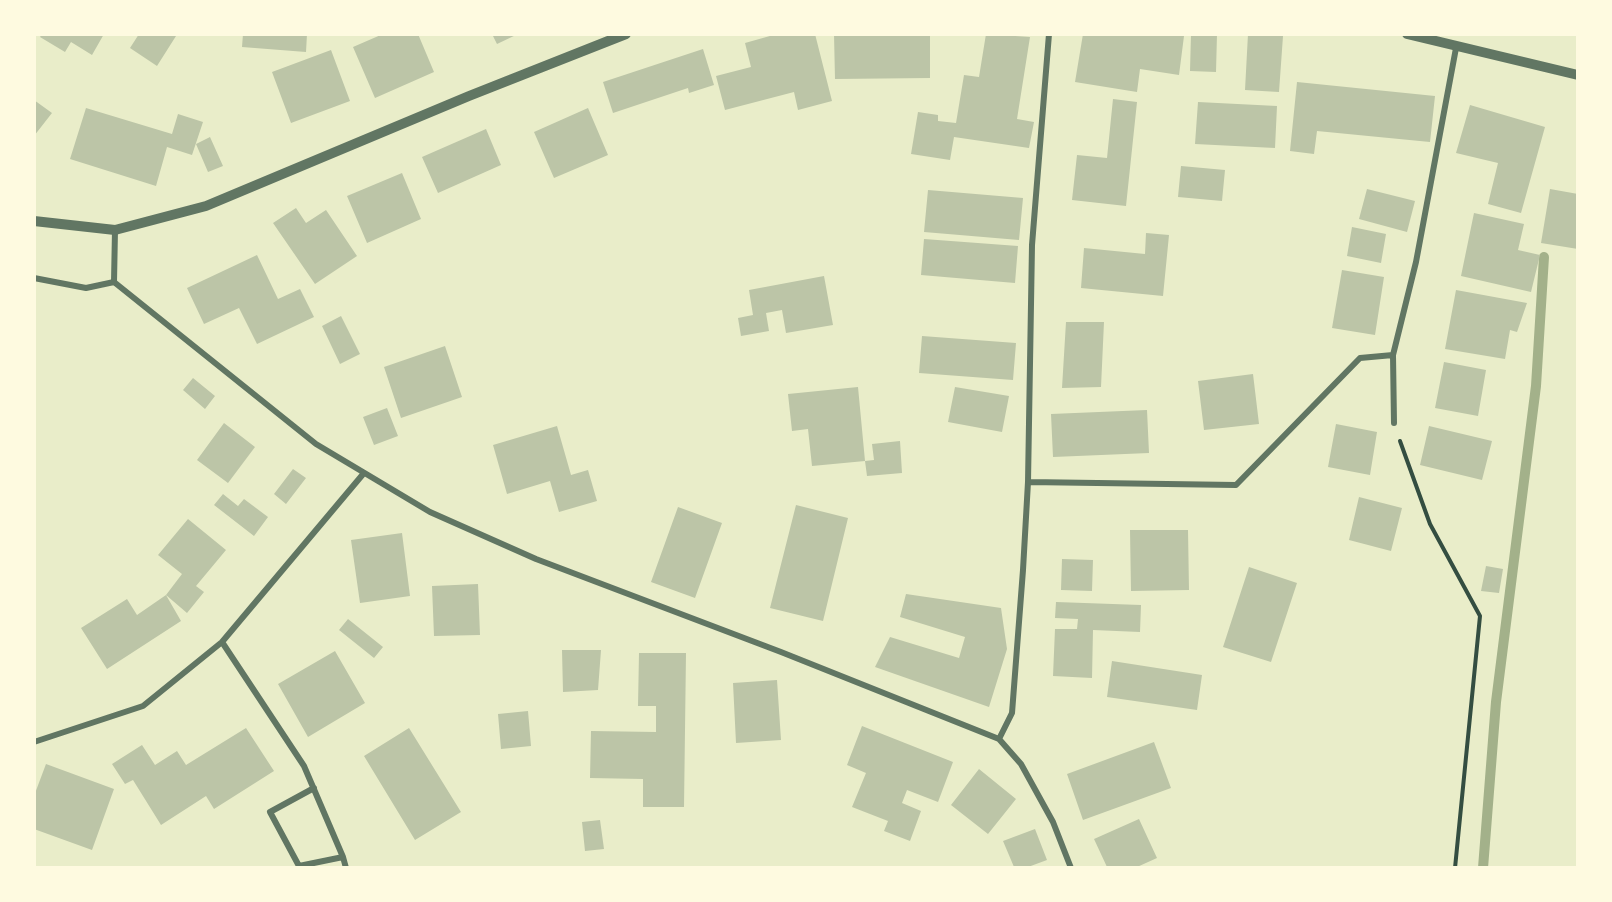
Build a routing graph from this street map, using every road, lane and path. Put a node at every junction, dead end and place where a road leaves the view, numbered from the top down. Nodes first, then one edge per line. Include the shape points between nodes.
1 (626, 34) edge
2 (1050, 34) edge
3 (1407, 34) edge
4 (1456, 48) junction
5 (1578, 75) edge
6 (34, 221) edge
7 (115, 230) junction
8 (34, 278) edge
9 (114, 282) junction
10 (1393, 356) junction
11 (1394, 423) joint
12 (364, 473) junction
13 (1028, 482) junction
14 (222, 642) junction
15 (999, 739) junction
16 (34, 742) edge
17 (314, 788) junction
18 (344, 857) junction
19 (346, 867) edge
20 (1071, 867) edge
21 (1455, 867) edge

1 - 7 street via 206,206
2 - 13 street via 1032,245
3 - 4 street
4 - 5 street
4 - 10 street via 1416,262
6 - 7 street
7 - 9 street
8 - 9 street via 86,288
9 - 12 street via 316,444
10 - 11 street
10 - 13 street via 1360,358 1236,485
11 - 21 path via 1430,524 1480,616
12 - 14 street
12 - 15 street via 430,512 536,559
13 - 15 street via 1012,713
14 - 16 street via 143,706
14 - 17 street via 304,766
15 - 20 street via 1021,764 1053,822
17 - 18 street
17 - 18 street via 270,812 299,866
18 - 19 street

